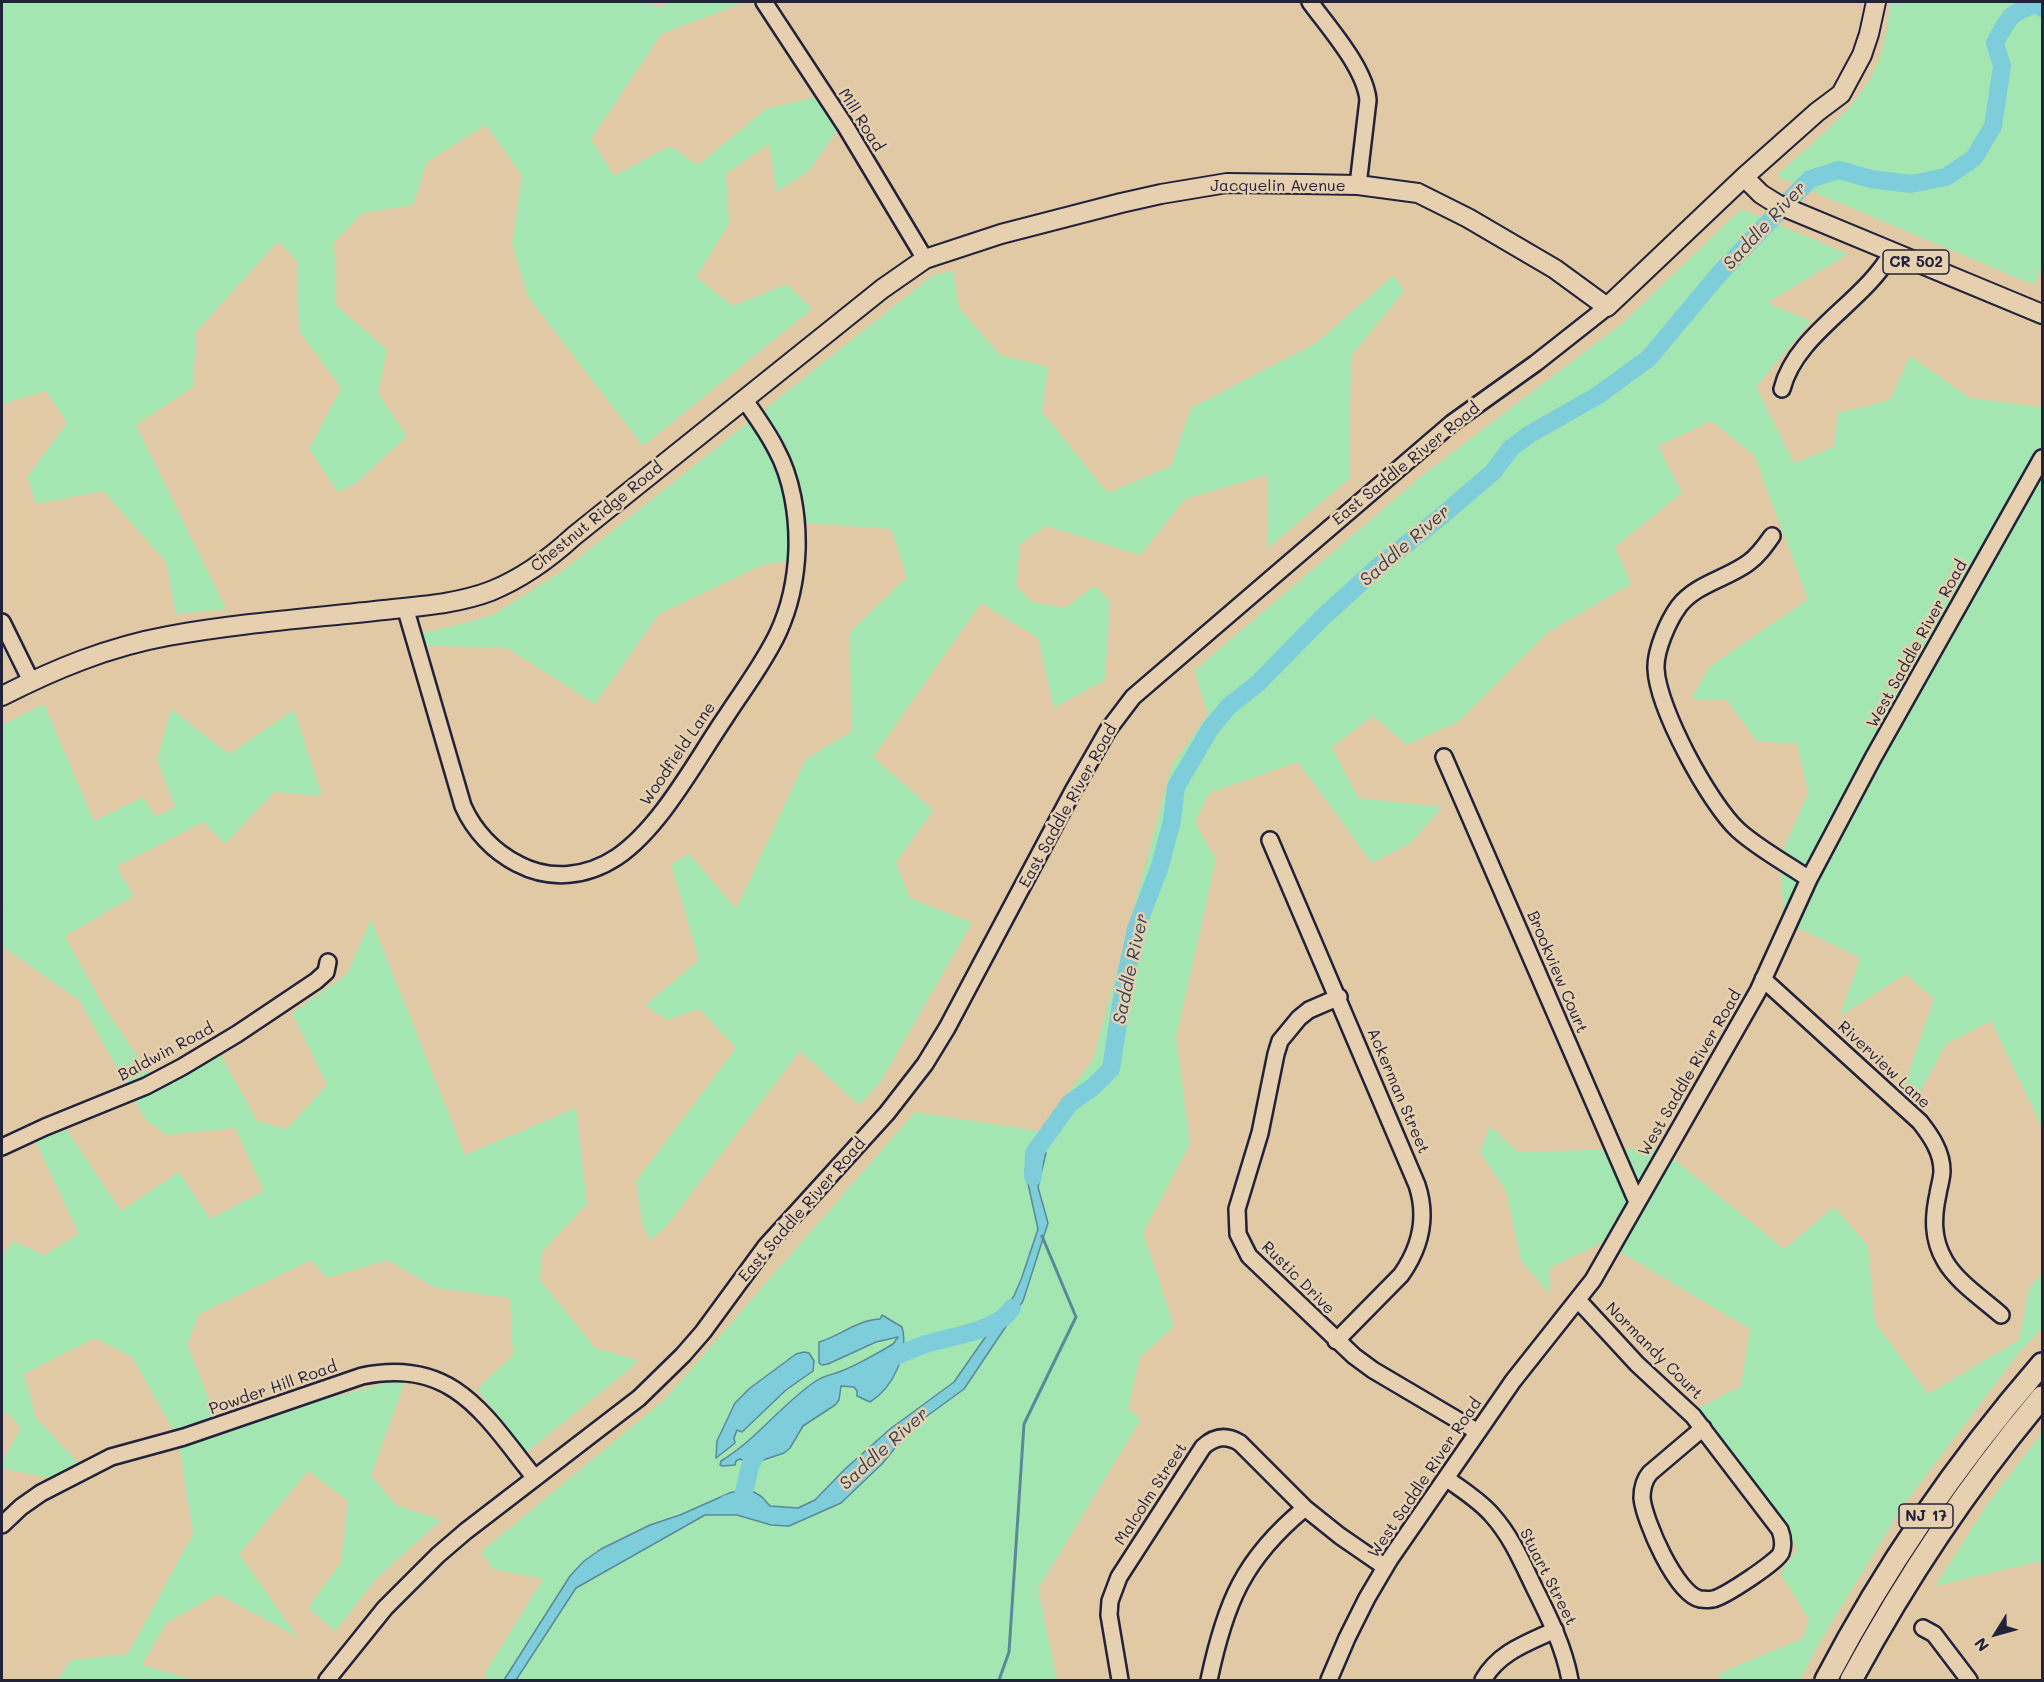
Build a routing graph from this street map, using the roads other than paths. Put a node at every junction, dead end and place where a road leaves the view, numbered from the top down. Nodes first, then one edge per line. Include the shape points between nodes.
1 (764, 2) edge
2 (1310, 2) edge
3 (1876, 2) edge
4 (1744, 177) junction
5 (1358, 185) junction
6 (1892, 252) junction
7 (925, 259) junction
8 (1607, 307) junction
9 (2043, 314) edge
10 (1782, 389) dead end
11 (744, 399) junction
12 (2043, 458) edge
13 (1772, 536) dead end
14 (405, 607) junction
15 (2, 622) edge
16 (31, 681) junction
17 (2, 696) edge
18 (1444, 757) dead end
19 (1270, 840) dead end
20 (1809, 879) junction
21 (328, 962) dead end
22 (1763, 979) junction
23 (1339, 998) junction
24 (2, 1147) edge
25 (1637, 1202) junction
26 (1578, 1300) junction
27 (2001, 1315) dead end
28 (1336, 1341) junction
29 (2043, 1364) edge
30 (2043, 1397) edge
31 (1703, 1428) junction
32 (1478, 1432) junction
33 (535, 1478) junction
34 (1446, 1478) junction
35 (1305, 1508) junction
36 (2, 1526) edge
37 (1385, 1567) junction
38 (1923, 1628) dead end
39 (1555, 1630) junction
40 (327, 1680) edge
41 (1120, 1680) edge
42 (1209, 1680) edge
43 (1329, 1680) edge
44 (1483, 1680) edge
45 (1570, 1680) edge
46 (1826, 1680) edge
47 (1851, 1680) edge
48 (1970, 1680) edge

1 - 7 street, Mill Road
2 - 5 street via 1358,70 1367,90
3 - 4 main road, East Saddle River Road via 1862,55 1841,93
4 - 6 main road, CR 502 via 1765,197
4 - 8 main road, East Saddle River Road
5 - 7 main road, Jacquelin Avenue via 1206,185 1001,234
5 - 8 main road, Jacquelin Avenue via 1418,193 1449,208 1555,269
6 - 9 main road, CR 502
6 - 10 street via 1874,278 1790,365
7 - 11 main road, Chestnut Ridge Road
8 - 33 street, East Saddle River Road via 1452,423 1133,697 1073,790 954,1017 906,1089 766,1246 677,1361 639,1398
11 - 14 main road, Chestnut Ridge Road via 533,570 468,599
11 - 14 street, Woodfield Lane via 776,448 794,502 797,547 788,607 768,653 670,800 617,856 589,871 540,873 511,860 482,837 463,806
12 - 20 street, West Saddle River Road
13 - 20 street via 1746,564 1692,593 1681,604 1666,629 1656,658 1656,672 1685,752 1722,810 1738,829
14 - 16 main road, Chestnut Ridge Road via 169,636 102,652
15 - 16 street
16 - 17 main road, Chestnut Ridge Road
18 - 25 street, Brookview Court
19 - 23 street, Ackerman Street
20 - 22 street, West Saddle River Road
21 - 24 street, Baldwin Road via 326,972 316,981 211,1051 146,1086
22 - 25 street, West Saddle River Road
22 - 27 street, Riverview Lane via 1929,1133 1940,1156 1942,1172 1935,1210 1935,1239 1945,1262
23 - 28 street, Ackerman Street via 1417,1185 1422,1222 1416,1250 1401,1275
23 - 28 street, Rustic Drive via 1309,1010 1281,1041 1236,1222 1250,1256
25 - 26 street, West Saddle River Road
26 - 31 street, Normandy Court
26 - 32 street, West Saddle River Road
28 - 32 street, Rustic Drive via 1373,1370
29 - 46 highway, NJ 17 via 1941,1494 1879,1587
30 - 47 highway, NJ 17 via 1958,1506
31 - 31 street, Normandy Court via 1783,1539 1781,1554 1775,1561 1714,1599 1692,1596 1678,1581 1655,1538 1642,1499 1644,1480 1650,1473
32 - 34 street, West Saddle River Road
33 - 36 street, Powder Hill Road via 466,1396 432,1378 411,1373 378,1373 111,1457 40,1493
33 - 40 street, East Saddle River Road via 410,1581
34 - 37 street, West Saddle River Road
34 - 39 street, Stuart Street via 1474,1498 1504,1530
35 - 37 street, Malcolm Street
35 - 41 street, Malcolm Street via 1240,1443 1218,1438 1203,1447 1114,1588 1110,1621
35 - 42 street via 1274,1535 1243,1577 1226,1615
37 - 43 street, West Saddle River Road
38 - 48 street via 1947,1648
39 - 44 street via 1509,1652 1490,1668
39 - 45 street, Stuart Street

